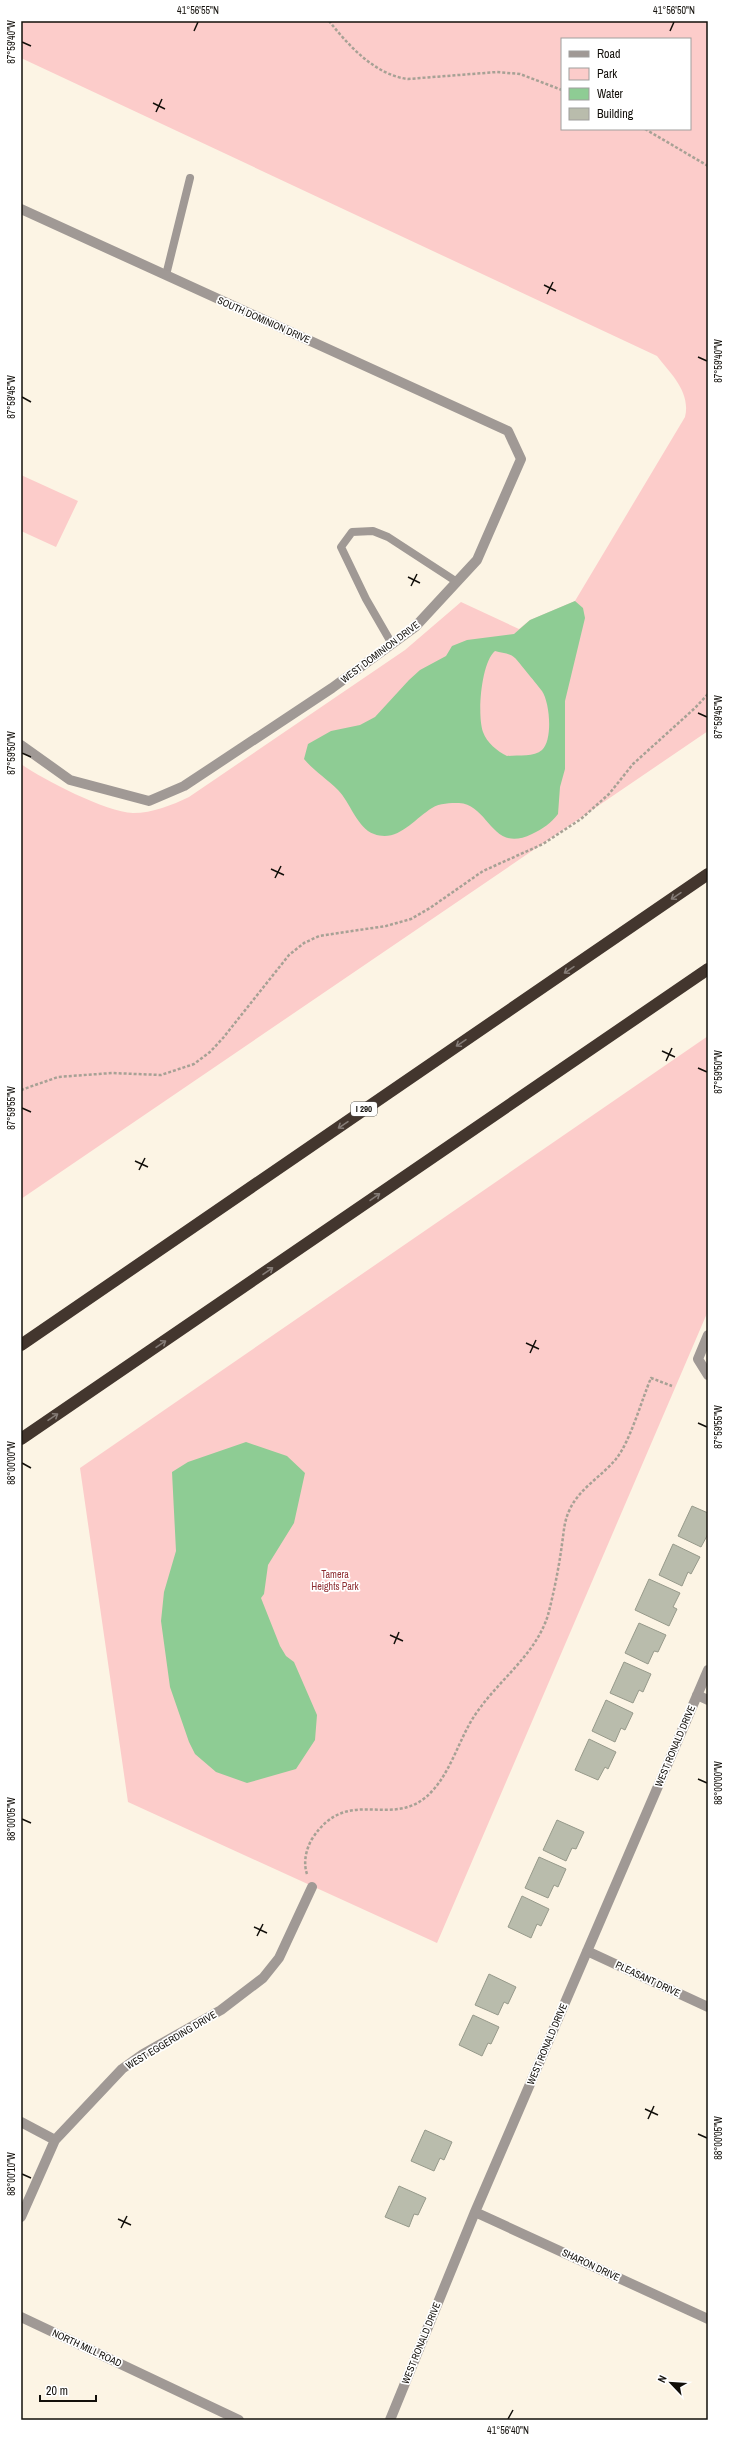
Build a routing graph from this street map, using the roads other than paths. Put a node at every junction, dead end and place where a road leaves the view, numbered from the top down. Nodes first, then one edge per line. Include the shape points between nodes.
1 (190, 178) dead end
2 (21, 209) edge
3 (166, 275) junction
4 (508, 430) joint
5 (457, 582) junction
6 (392, 644) junction
7 (21, 745) edge
8 (708, 874) edge
9 (708, 969) edge
10 (708, 1335) edge
11 (21, 1345) edge
12 (708, 1375) edge
13 (21, 1439) edge
14 (708, 1670) edge
15 (697, 1695) junction
16 (708, 1700) edge
17 (312, 1887) road end
18 (587, 1951) junction
19 (708, 2007) edge
20 (21, 2122) edge
21 (55, 2140) junction
22 (475, 2212) junction
23 (21, 2217) edge
24 (21, 2317) edge
25 (708, 2319) edge
26 (239, 2420) edge
27 (390, 2420) edge

1 - 3 lane
2 - 3 street, SOUTH DOMINION DRIVE
3 - 4 street, SOUTH DOMINION DRIVE
4 - 5 street, WEST DOMINION DRIVE via 520,459 477,560
5 - 6 street, WEST DOMINION DRIVE via 415,627
5 - 6 lane via 388,537 374,531 352,532 341,547 366,599
6 - 7 street, WEST DOMINION DRIVE via 332,688 184,786 148,801 70,780
8 -> 11 highway, I 290
13 -> 9 highway
10 - 12 street via 698,1359
14 - 15 street, WEST RONALD DRIVE
15 - 16 street
15 - 18 street, WEST RONALD DRIVE
17 - 21 street, WEST EGGERDING DRIVE via 279,1958 263,1978 221,2010 122,2069
18 - 19 street, PLEASANT DRIVE
18 - 22 street, WEST RONALD DRIVE
20 - 21 street
21 - 23 street, WEST EGGERDING DRIVE
22 - 25 street, SHARON DRIVE
22 - 27 street, WEST RONALD DRIVE
24 - 26 street, NORTH MILL ROAD

